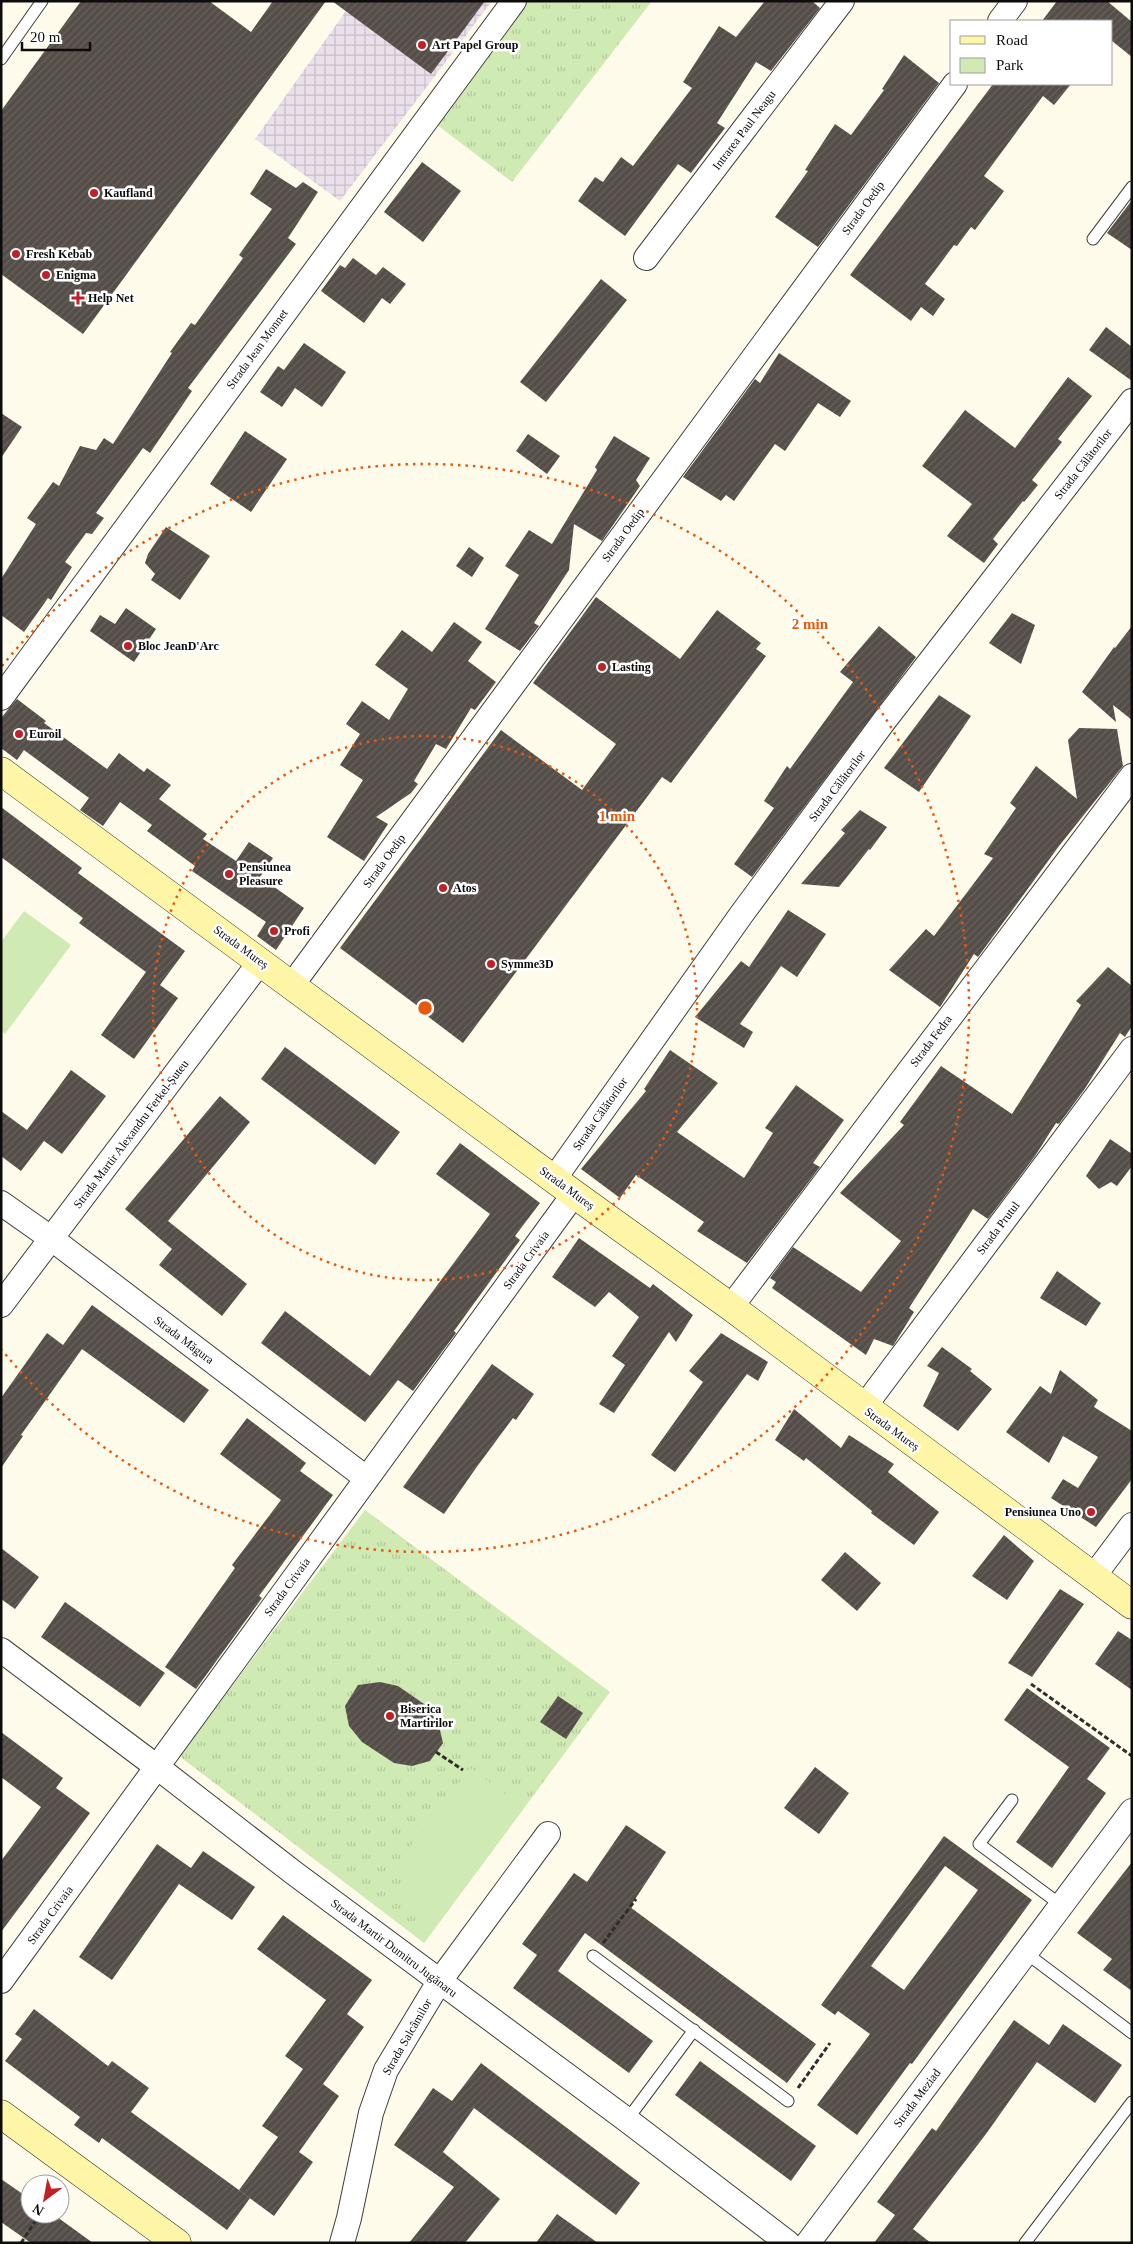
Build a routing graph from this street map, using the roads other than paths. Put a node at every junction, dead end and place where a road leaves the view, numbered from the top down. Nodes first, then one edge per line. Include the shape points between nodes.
1 (42, 1) edge
2 (514, 1) edge
3 (842, 1) edge
4 (1015, 1) edge
5 (1001, 20) edge
6 (1, 59) edge
7 (954, 85) edge
8 (1132, 187) edge
9 (1093, 239) dead end
10 (646, 258) dead end
11 (1132, 401) edge
12 (1, 698) edge
13 (1, 771) edge
14 (1132, 776) edge
15 (260, 962) junction
16 (292, 986) junction
17 (1132, 1049) edge
18 (564, 1186) junction
19 (1, 1203) edge
20 (52, 1239) junction
21 (1, 1305) edge
22 (731, 1307) junction
23 (864, 1408) junction
24 (366, 1478) junction
25 (1132, 1525) edge
26 (1093, 1577) junction
27 (1132, 1605) edge
28 (1, 1650) edge
29 (158, 1766) junction
30 (1012, 1800) dead end
31 (1132, 1811) edge
32 (548, 1834) dead end
33 (1061, 1905) junction
34 (1026, 1953) junction
35 (593, 1956) road end
36 (1, 1981) edge
37 (439, 1982) junction
38 (694, 2030) junction
39 (1132, 2033) edge
40 (788, 2100) road end
41 (1132, 2102) edge
42 (1, 2114) edge
43 (627, 2120) junction
44 (177, 2243) edge
45 (342, 2243) edge
46 (788, 2243) edge
47 (808, 2243) edge
48 (1025, 2243) edge

1 - 6 lane
2 - 12 street, Strada Jean Monnet
3 - 10 street, Intrarea Paul Neagu
4 - 5 street
7 - 16 street, Strada Oedip
8 - 9 lane
11 - 18 street, Strada Călătorilor via 884,722 741,915
13 - 15 street, Strada Mureș
14 - 22 street, Strada Fedra
15 - 16 street, Strada Mureș
15 - 20 street, Strada Martir Alexandru Ferkel-Șuteu
16 - 18 street, Strada Mureș
17 - 23 street, Strada Prutul
18 - 22 street, Strada Mureș
18 - 24 street, Strada Crivaia
19 - 20 street, Strada Măgura
20 - 21 street, Strada Martir Alexandru Ferkel-Șuteu
20 - 24 street, Strada Măgura
22 - 23 street, Strada Mureș
23 - 26 street, Strada Mureș
24 - 29 street, Strada Crivaia
25 - 26 street
26 - 27 street, Strada Mureș
28 - 29 street, Strada Martir Dumitru Jugănaru
29 - 36 street, Strada Crivaia
29 - 37 street, Strada Martir Dumitru Jugănaru
30 - 33 lane via 979,1844
31 - 33 street, Strada Meziad
32 - 37 street, Strada Salcâmilor
33 - 34 street, Strada Meziad
34 - 39 lane
34 - 47 street, Strada Meziad
35 - 38 lane
37 - 43 street, Strada Martir Dumitru Jugănaru
37 - 45 street, Strada Salcâmilor via 386,2070 371,2113
38 - 40 lane
38 - 43 lane
41 - 48 lane
42 - 44 street
43 - 46 street, Strada Martir Dumitru Jugănaru

